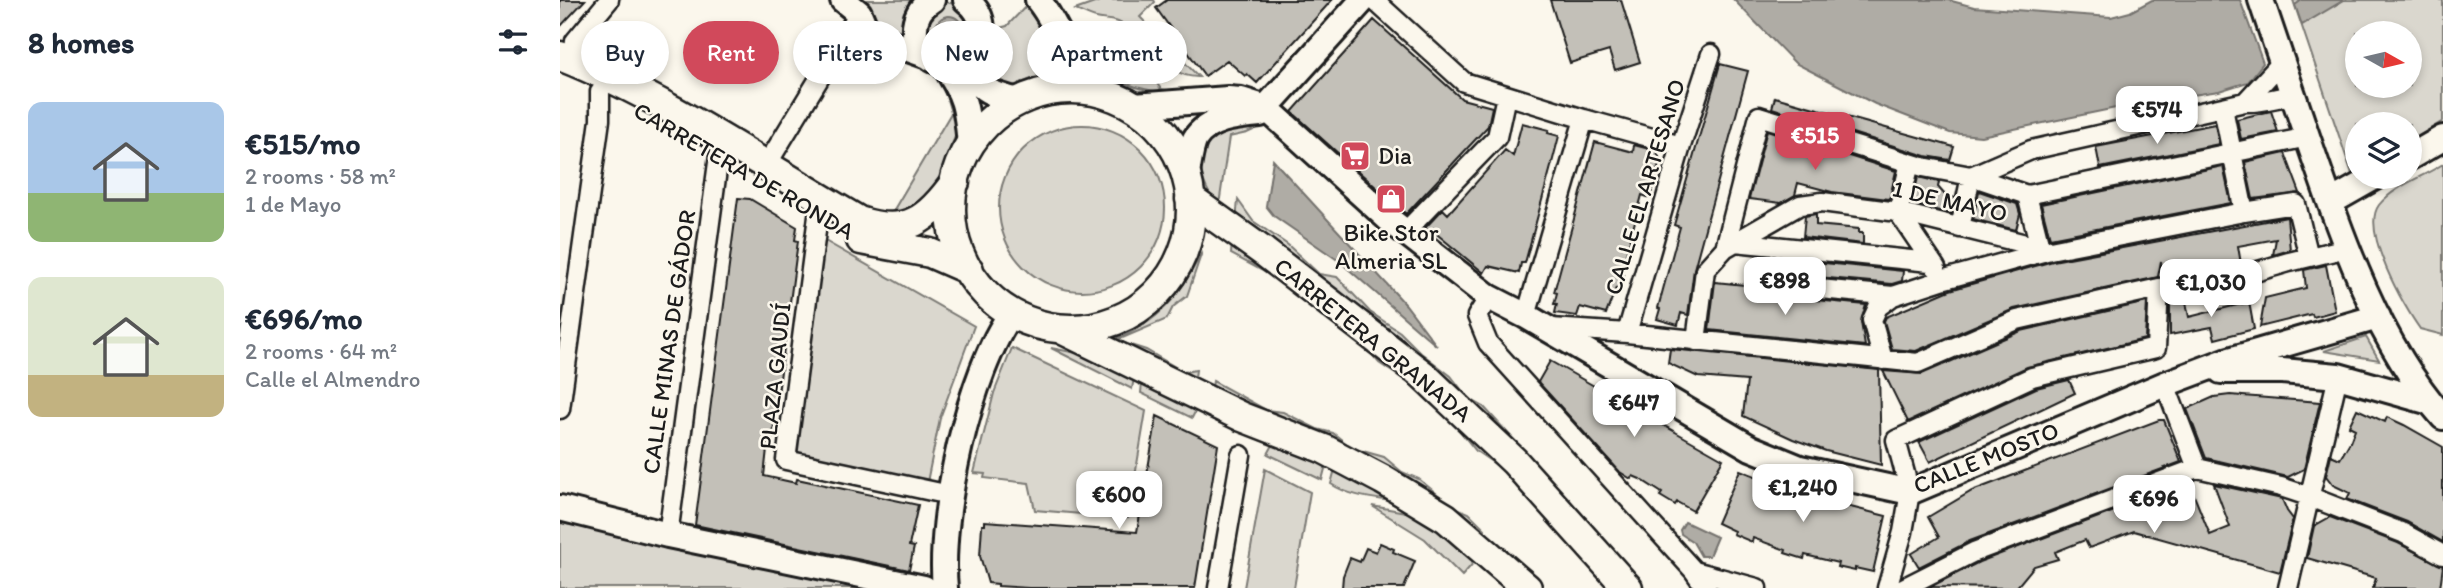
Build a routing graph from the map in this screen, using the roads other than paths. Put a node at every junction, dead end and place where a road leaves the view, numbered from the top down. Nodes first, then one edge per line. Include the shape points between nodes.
1 (609, 0) edge
2 (932, 0) edge
3 (965, 0) edge
4 (1038, 0) edge
5 (1363, 0) edge
6 (1374, 0) edge
7 (2261, 0) edge
8 (851, 6) edge
9 (980, 21) edge
10 (921, 49) edge
11 (921, 51) edge
12 (1711, 54) dead end
13 (566, 61) edge
14 (2283, 62) junction
15 (958, 84) edge
16 (980, 84) edge
17 (600, 92) junction
18 (2294, 95) junction
19 (1506, 96) junction
20 (1019, 101) junction
21 (1126, 102) junction
22 (2245, 102) junction
23 (1266, 108) junction
24 (2223, 108) junction
25 (1584, 119) junction
26 (2308, 137) junction
27 (2443, 138) edge
28 (970, 146) junction
29 (1681, 146) junction
30 (2422, 150) edge
31 (2231, 152) junction
32 (719, 156) junction
33 (1910, 163) junction
34 (766, 166) junction
35 (1971, 176) junction
36 (955, 182) junction
37 (1188, 188) junction
38 (2354, 189) edge
39 (2027, 195) junction
40 (2331, 202) junction
41 (1898, 212) junction
42 (2244, 212) junction
43 (818, 216) junction
44 (1960, 228) junction
45 (1405, 232) junction
46 (1730, 245) junction
47 (2347, 248) junction
48 (2045, 249) junction
49 (2309, 257) junction
50 (1930, 262) junction
51 (969, 270) junction
52 (1945, 279) junction
53 (1756, 283) dead end
54 (2159, 288) junction
55 (1893, 296) junction
56 (1489, 297) junction
57 (1012, 313) junction
58 (2378, 317) junction
59 (1535, 322) junction
60 (1058, 328) junction
61 (1627, 333) junction
62 (1696, 341) junction
63 (1883, 360) junction
64 (2203, 370) junction
65 (2337, 376) junction
66 (2165, 384) junction
67 (560, 409) edge
68 (2437, 409) edge
69 (1241, 455) dead end
70 (2197, 468) junction
71 (1910, 492) junction
72 (950, 495) junction
73 (2308, 496) junction
74 (560, 508) edge
75 (668, 535) junction
76 (2443, 555) edge
77 (1694, 571) junction
78 (1525, 587) edge
79 (924, 588) edge
80 (945, 588) edge
81 (1219, 588) edge
82 (1628, 588) edge
83 (1706, 588) edge
84 (1757, 588) edge
85 (1887, 588) edge
86 (1903, 588) edge
87 (2288, 588) edge

1 - 13 street
2 - 10 street via 920,10 915,30
3 - 9 street
4 - 21 street via 1093,84
5 - 23 street
6 - 19 street via 1464,82
7 - 14 street
8 - 11 street via 872,36
8 - 34 street
12 - 29 street, CALLE EL ARTESANO
13 - 17 main road, CARRETERA DE RONDA
13 - 34 main road, CARRETERA DE RONDA via 604,73
14 - 18 street
14 - 22 street
15 - 28 street
16 - 20 street via 998,96
17 - 32 main road, CARRETERA DE RONDA via 634,105
17 - 67 street via 600,120
18 - 22 street
18 - 26 street
19 - 25 street
19 - 45 street via 1496,137
20 - 21 main road via 1062,89 1098,92
20 - 28 main road via 996,115
21 - 23 street via 1228,99
21 - 37 main road via 1146,114 1170,141
22 - 24 street
23 - 37 street via 1260,114 1229,117 1195,139
23 - 45 street, CALLE MOSTO
24 - 31 street
24 - 35 street via 2031,150
25 - 29 street
25 - 59 street
26 - 31 street
26 - 40 street
27 - 30 street
28 - 36 main road
29 - 61 street, CALLE EL ARTESANO
31 - 39 street
31 - 42 street
32 - 43 main road, CARRETERA DE RONDA
32 - 75 street, CALLE MINAS DE GÁDOR
33 - 35 street
33 - 41 street
33 - 46 street via 1759,116
34 - 36 main road, CARRETERA DE RONDA via 859,221 885,228 927,216
35 - 39 street
35 - 44 street
36 - 51 main road via 953,227
37 - 60 main road via 1186,244 1159,290 1115,320
37 - 82 main road, CARRETERA GRANADA via 1223,225 1264,251 1423,375 1514,461
38 - 40 street
39 - 48 street
40 - 47 street
41 - 44 street, 1 DE MAYO
41 - 46 street, 1 DE MAYO via 1822,202 1800,205
41 - 50 street
42 - 48 street
42 - 49 street via 2295,205
43 - 51 main road, CARRETERA DE RONDA via 866,242 930,253
43 - 72 street, PLAZA GAUDÍ via 786,460
44 - 48 street, 1 DE MAYO
45 - 56 street, CALLE MOSTO
46 - 50 street
46 - 62 street via 1705,270
47 - 49 street
47 - 58 street
48 - 52 street
49 - 54 street via 2224,281
50 - 52 street
51 - 57 main road via 984,290
52 - 55 street
53 - 55 street
54 - 63 street via 2017,320 1918,363
54 - 71 street via 2156,348 2032,377 1896,440
55 - 63 street via 1878,307 1872,320
56 - 59 street, CALLE MOSTO
56 - 77 street via 1477,316 1488,343
57 - 60 main road
57 - 72 street via 992,347 977,389
58 - 64 street, CALLE MOSTO
58 - 68 street
59 - 61 street
59 - 71 street, CALLE MOSTO via 1751,448 1800,468
60 - 78 main road via 1383,480 1446,518
61 - 62 street
62 - 63 street
64 - 65 street, CALLE MOSTO
64 - 66 street, CALLE MOSTO
65 - 68 street, CALLE MOSTO
65 - 73 street
66 - 70 street
66 - 71 street, CALLE MOSTO
69 - 81 street
70 - 73 street
70 - 86 street via 1974,552
71 - 85 street
72 - 80 street
73 - 76 street via 2403,533
73 - 87 street
74 - 75 street
75 - 79 street
77 - 83 street
77 - 84 street

